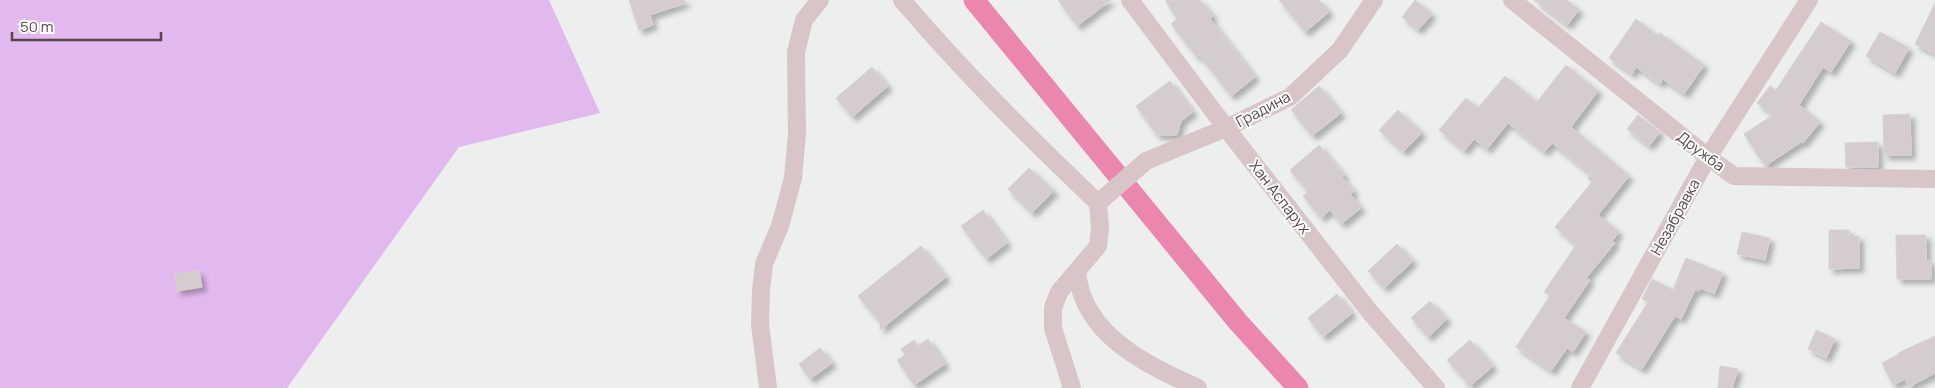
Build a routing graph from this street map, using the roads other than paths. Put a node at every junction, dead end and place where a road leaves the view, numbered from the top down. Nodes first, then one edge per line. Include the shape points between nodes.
1 (820, 0) edge
2 (902, 0) edge
3 (1130, 0) edge
4 (1374, 0) edge
5 (1512, 0) edge
6 (1809, 0) edge
7 (1226, 128) junction
8 (1708, 157) junction
9 (1935, 178) edge
10 (1098, 203) junction
11 (1077, 271) junction
12 (768, 388) edge
13 (1072, 388) edge
14 (1198, 388) edge
15 (1436, 388) edge
16 (1580, 388) edge

1 - 12 street via 804,20 796,52 798,134 793,178 780,226 764,264 760,291 760,324
2 - 10 street via 941,46 1023,131
3 - 7 street, Хан Аспарух
4 - 7 street, Градина via 1340,50 1290,97
5 - 8 street, Дружба
6 - 8 street, Незабравка
7 - 10 street, Градина via 1146,162
7 - 15 street, Хан Аспарух via 1370,312
8 - 9 street, Дружба via 1734,176
8 - 16 street, Незабравка
10 - 11 street via 1098,246
11 - 13 street via 1059,292 1053,308 1054,328
11 - 14 street via 1082,299 1103,330 1150,366

